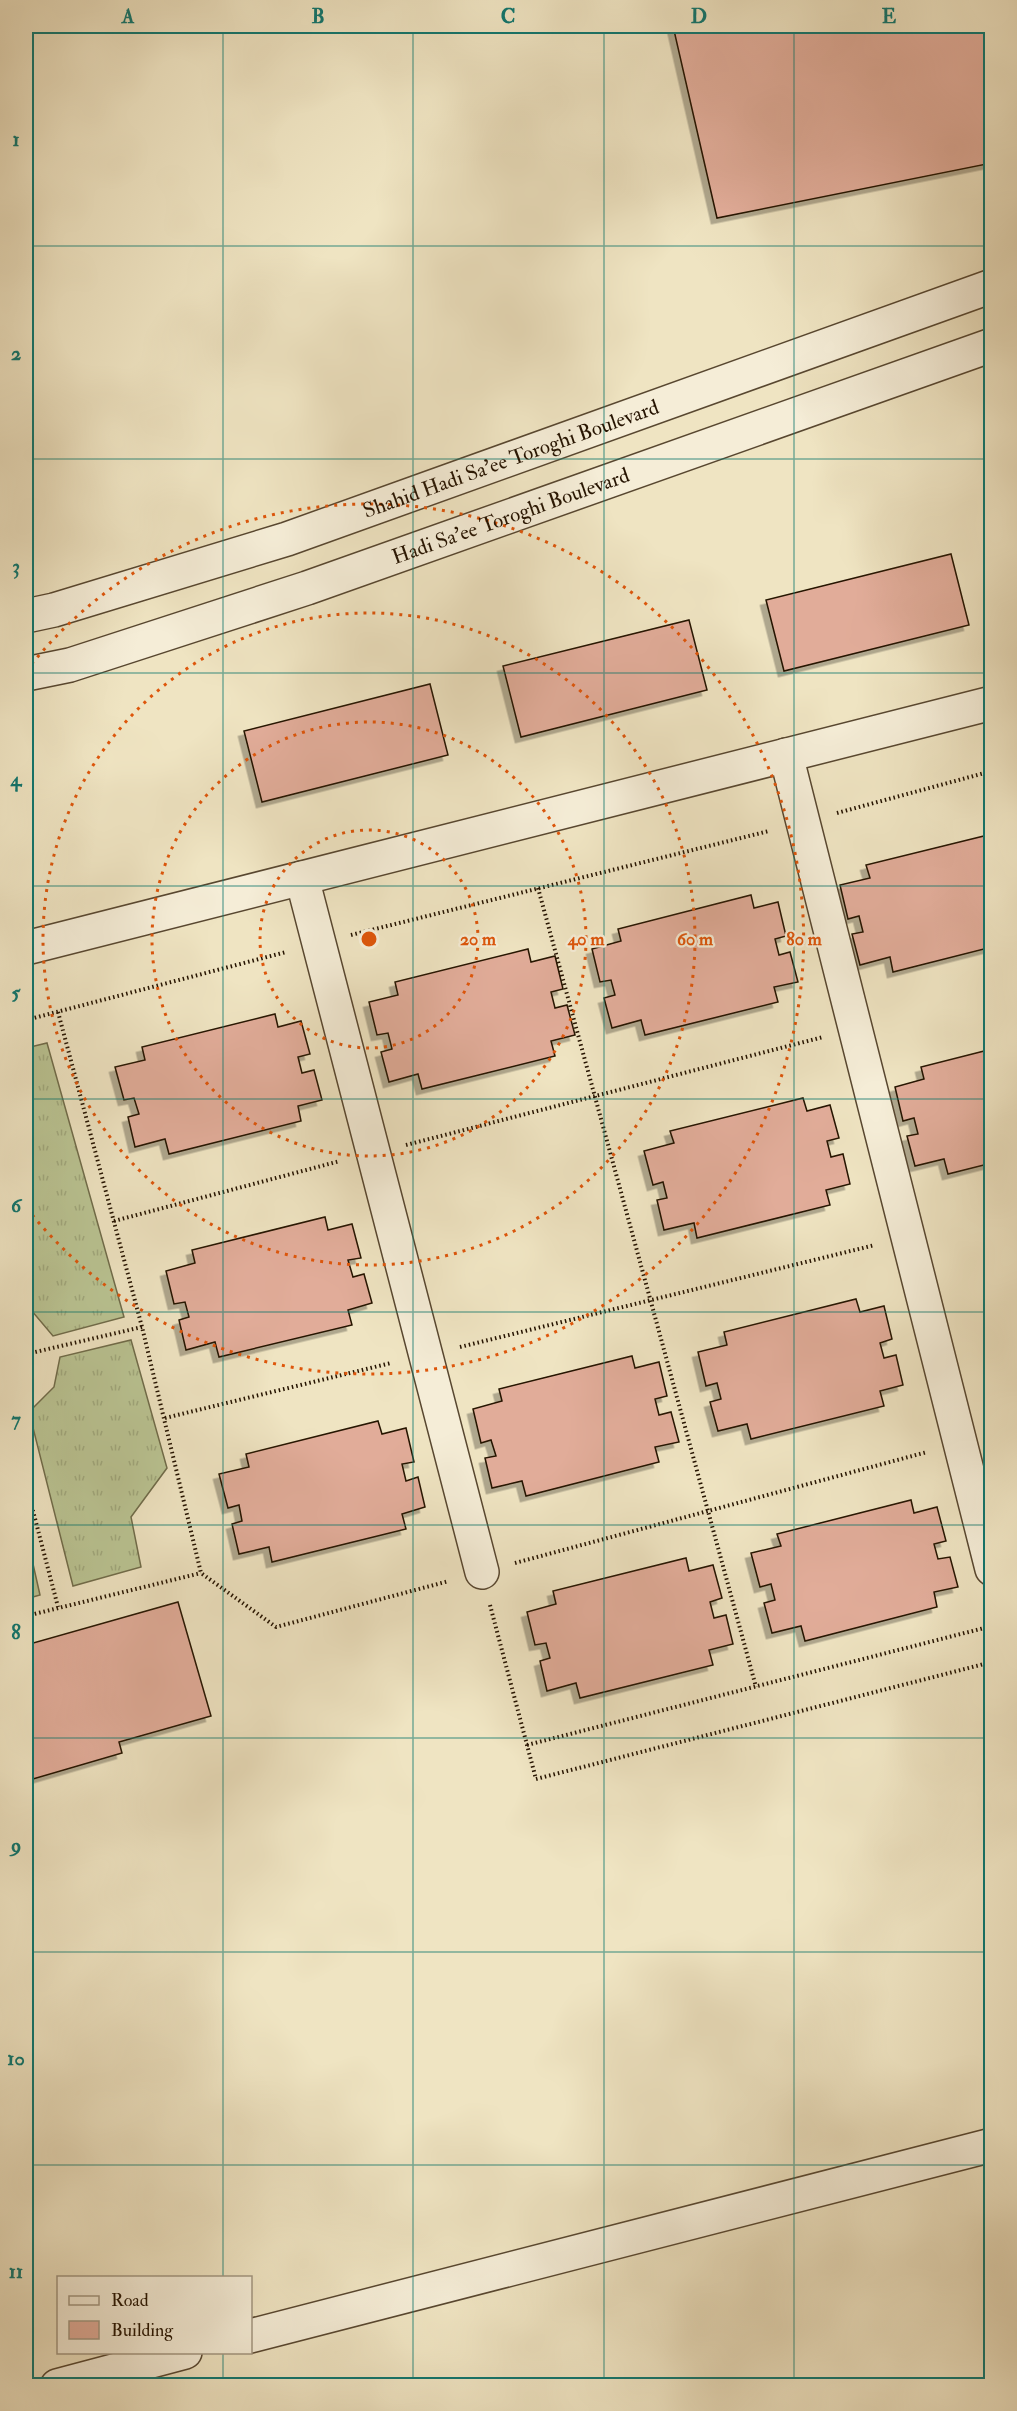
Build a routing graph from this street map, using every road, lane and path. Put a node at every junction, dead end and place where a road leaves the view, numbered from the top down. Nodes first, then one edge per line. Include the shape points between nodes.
1 (992, 286) edge
2 (992, 345) edge
3 (26, 616) edge
4 (26, 674) edge
5 (992, 703) edge
6 (786, 756) junction
7 (992, 771) edge
8 (803, 822) junction
9 (302, 878) junction
10 (538, 888) junction
11 (319, 943) junction
12 (26, 948) edge
13 (58, 1012) junction
14 (26, 1020) edge
15 (855, 1028) junction
16 (595, 1096) junction
17 (373, 1153) junction
18 (114, 1221) junction
19 (908, 1237) junction
20 (651, 1300) junction
21 (142, 1327) junction
22 (26, 1341) edge
23 (31, 1353) junction
24 (426, 1355) junction
25 (26, 1384) edge
26 (165, 1418) junction
27 (960, 1444) junction
28 (26, 1484) edge
29 (708, 1510) junction
30 (992, 1569) edge
31 (482, 1572) junction
32 (201, 1573) junction
33 (58, 1607) junction
34 (26, 1616) edge
35 (992, 1626) edge
36 (992, 1662) edge
37 (756, 1687) junction
38 (527, 1745) junction
39 (992, 2145) edge
40 (252, 2335) edge
41 (177, 2354) edge
42 (57, 2385) edge

1 - 3 street, Shahid Hadi Sa'ee Toroghi Boulevard via 287,539
2 - 4 street, Hadi Sa'ee Toroghi Boulevard via 307,588 70,665
5 - 6 street
6 - 8 street
6 - 9 street
7 - 8 path
8 - 10 path
8 - 15 street
9 - 11 street
9 - 12 street
10 - 11 path
10 - 16 path
11 - 13 path
11 - 17 street
13 - 14 path
13 - 18 path
15 - 16 path
15 - 19 street
16 - 17 path
16 - 20 path
17 - 18 path
17 - 24 street
18 - 21 path
19 - 20 path
19 - 27 street
20 - 24 path
20 - 29 path
21 - 23 path
21 - 26 path
22 - 23 path
23 - 25 path via 32,1368
24 - 26 path
24 - 31 street
26 - 32 path
27 - 29 path
27 - 30 street
28 - 33 path
29 - 31 path
29 - 37 path
31 - 32 path via 276,1627
31 - 38 path
32 - 33 path
33 - 34 path
35 - 37 path
36 - 38 path via 536,1779
37 - 38 path
39 - 40 street
41 - 42 street

